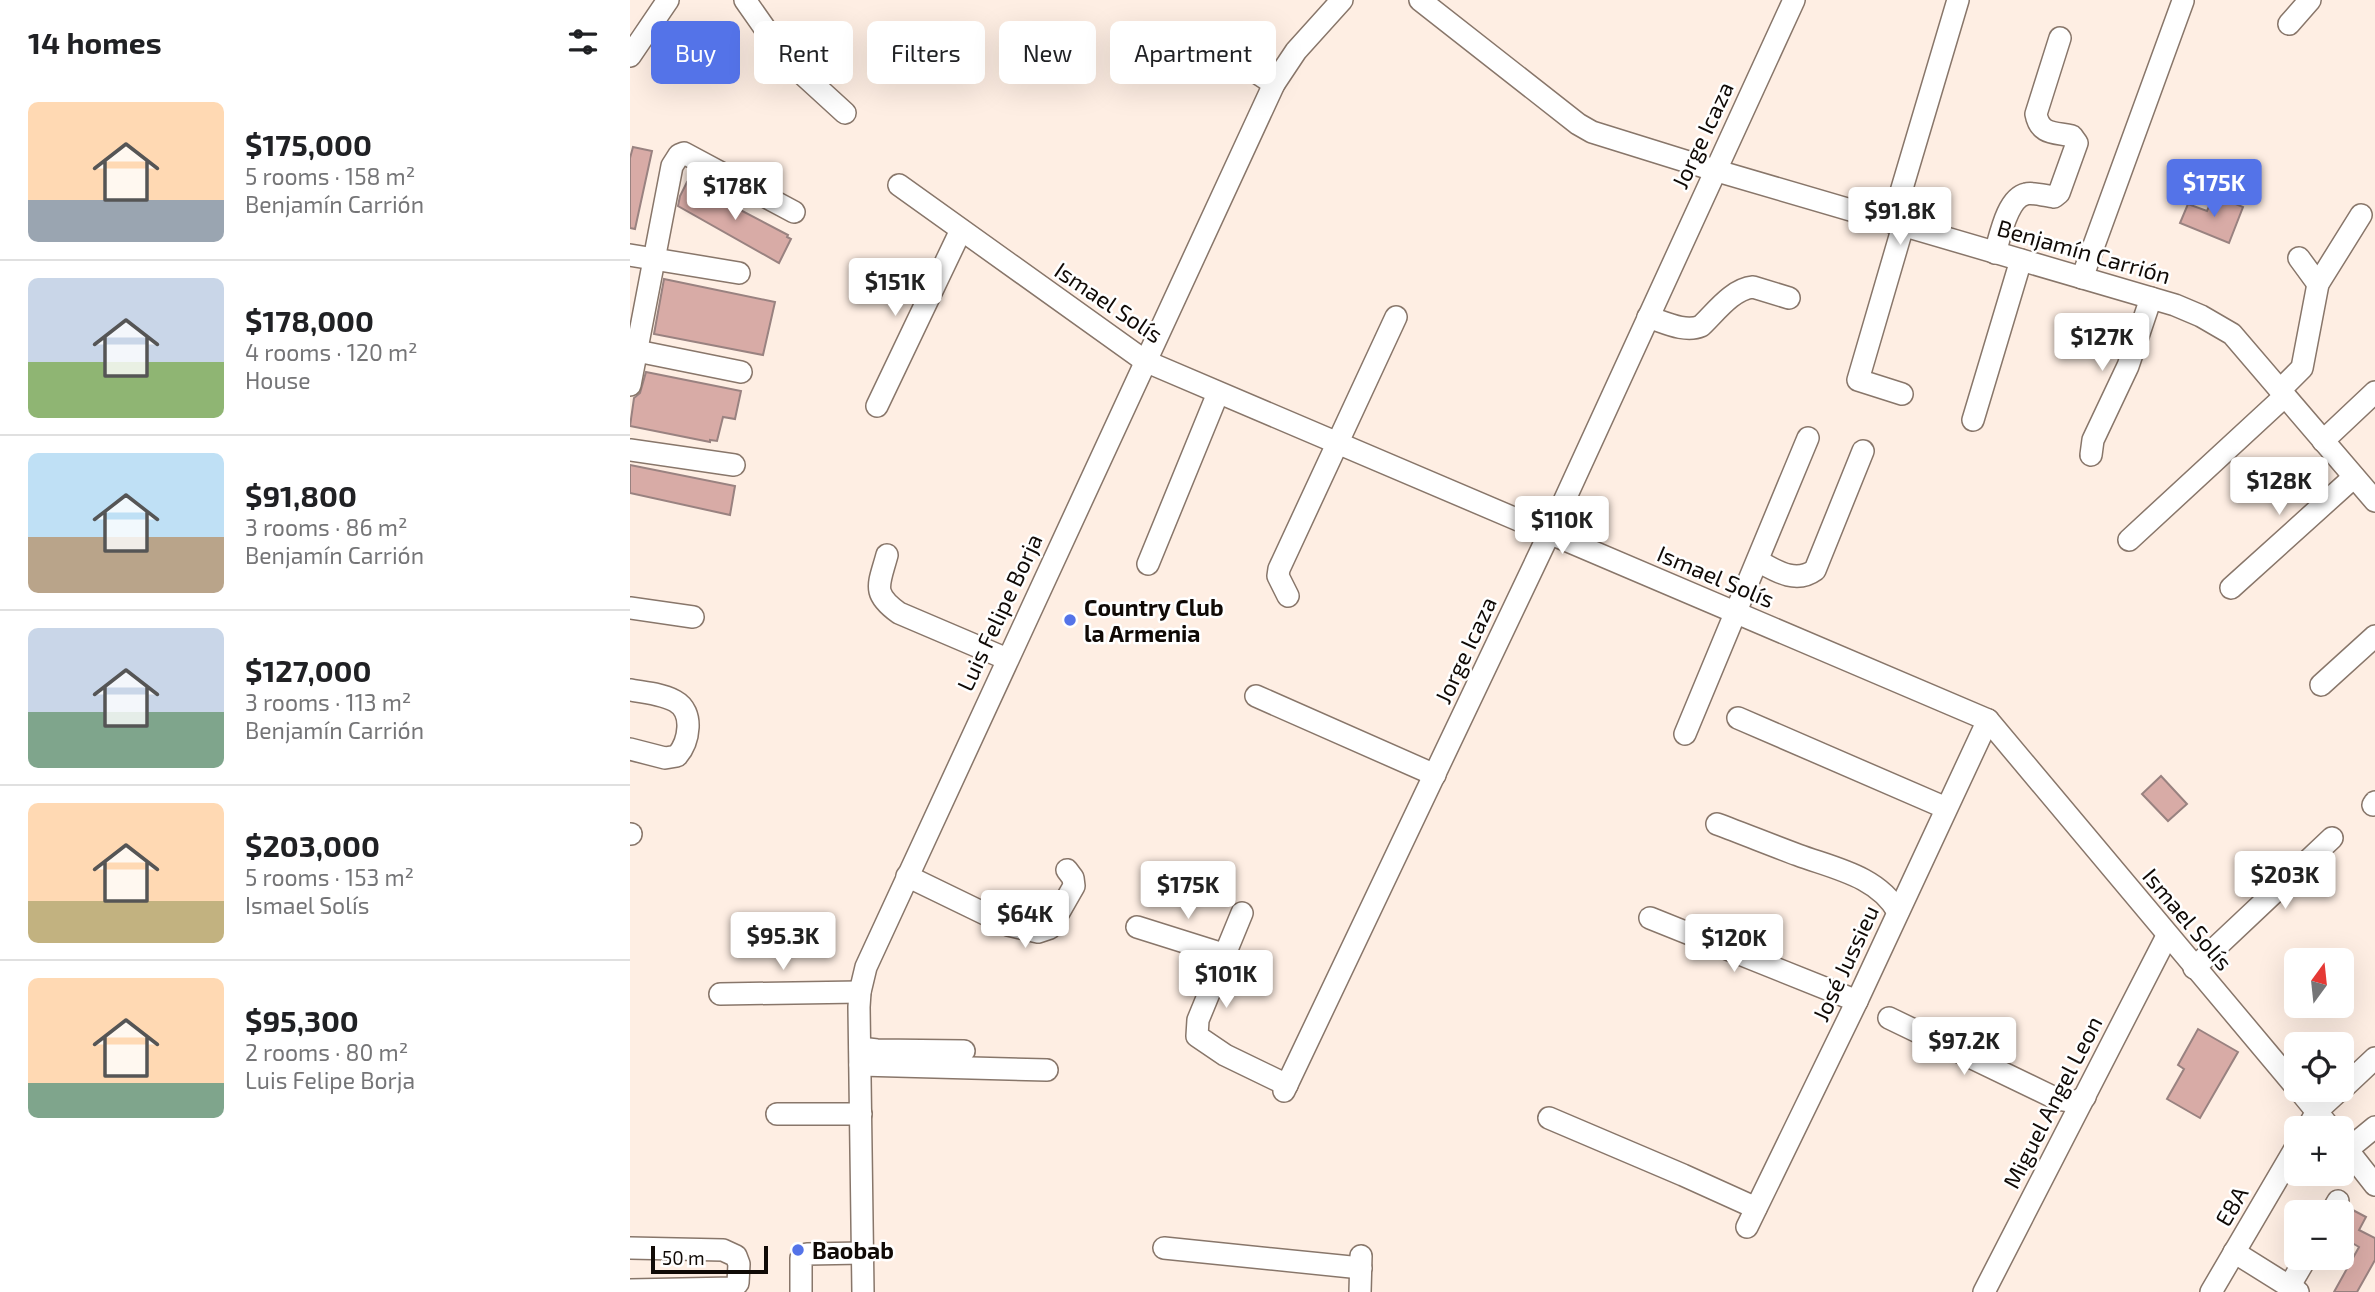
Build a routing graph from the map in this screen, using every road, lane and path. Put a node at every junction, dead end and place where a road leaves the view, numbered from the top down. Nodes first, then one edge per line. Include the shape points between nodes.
1 (668, 0) edge
2 (744, 0) edge
3 (1342, 0) edge
4 (1420, 0) edge
5 (1794, 0) edge
6 (1958, 0) edge
7 (2310, 0) edge
8 (2183, 1) edge
9 (2288, 24) dead end
10 (2060, 38) dead end
11 (630, 55) edge
12 (1276, 81) edge
13 (1274, 84) edge
14 (845, 113) dead end
15 (1714, 170) junction
16 (899, 185) dead end
17 (794, 212) dead end
18 (2361, 215) dead end
19 (1898, 224) junction
20 (961, 230) junction
21 (1995, 253) junction
22 (630, 255) edge
23 (2299, 258) dead end
24 (655, 259) junction
25 (2021, 260) junction
26 (739, 273) dead end
27 (2082, 278) junction
28 (2318, 284) junction
29 (1789, 298) dead end
30 (2151, 298) junction
31 (1396, 317) dead end
32 (1648, 317) junction
33 (637, 351) junction
34 (1145, 361) junction
35 (741, 372) dead end
36 (630, 385) edge
37 (2375, 391) edge
38 (1218, 393) junction
39 (2282, 393) junction
40 (1902, 394) dead end
41 (877, 406) dead end
42 (1973, 420) dead end
43 (1808, 438) dead end
44 (2323, 440) junction
45 (1339, 444) junction
46 (630, 450) edge
47 (1863, 451) dead end
48 (2091, 456) dead end
49 (734, 465) dead end
50 (2354, 477) junction
51 (2375, 501) edge
52 (1549, 534) junction
53 (2129, 540) dead end
54 (887, 555) dead end
55 (1758, 561) junction
56 (1148, 564) dead end
57 (2231, 588) dead end
58 (1288, 596) dead end
59 (630, 608) edge
60 (1737, 614) junction
61 (693, 617) dead end
62 (2375, 636) edge
63 (1007, 659) junction
64 (2321, 685) dead end
65 (630, 690) edge
66 (1256, 696) dead end
67 (1738, 718) dead end
68 (1988, 720) junction
69 (1685, 734) dead end
70 (630, 749) edge
71 (1435, 775) junction
72 (1946, 808) junction
73 (1717, 824) dead end
74 (2332, 838) dead end
75 (1067, 870) dead end
76 (907, 876) junction
77 (1898, 912) junction
78 (1242, 914) dead end
79 (1650, 918) dead end
80 (1137, 927) dead end
81 (2167, 936) junction
82 (1226, 955) junction
83 (2194, 968) junction
84 (860, 992) junction
85 (720, 994) dead end
86 (1857, 1001) junction
87 (1889, 1018) dead end
88 (964, 1051) dead end
89 (860, 1056) junction
90 (2375, 1058) edge
91 (1047, 1070) dead end
92 (2284, 1074) edge
93 (2354, 1078) edge
94 (2084, 1097) junction
95 (2329, 1102) edge
96 (777, 1114) dead end
97 (861, 1114) junction
98 (2316, 1116) edge
99 (1549, 1118) dead end
100 (2375, 1127) edge
101 (2354, 1140) edge
102 (2354, 1159) edge
103 (2284, 1167) edge
104 (2375, 1185) edge
105 (630, 1248) edge
106 (1164, 1248) dead end
107 (2234, 1252) junction
108 (863, 1253) junction
109 (2302, 1270) edge
110 (630, 1290) edge
111 (2294, 1290) edge
112 (801, 1292) edge
113 (863, 1292) edge
114 (1360, 1292) edge
115 (1984, 1292) edge
116 (2211, 1292) edge

1 - 11 street
2 - 14 street via 787,60
3 - 12 street, Luis Felipe Borja
4 - 15 street, Benjamín Carrión via 1585,128
5 - 15 street, Jorge Icaza
6 - 19 street
7 - 9 street
8 - 27 street
10 - 21 street via 2036,114 2043,130 2072,136 2077,143 2060,193 2054,197 2026,193 2016,199
13 - 34 street, Luis Felipe Borja
15 - 19 street, Benjamín Carrión
15 - 32 street, Jorge Icaza
16 - 20 street, Ismael Solís
17 - 24 street via 684,153 672,166
18 - 28 street
19 - 21 street, Benjamín Carrión
19 - 40 street via 1858,380
20 - 34 street, Ismael Solís
20 - 41 street
21 - 25 street, Benjamín Carrión
22 - 24 street
23 - 28 street
24 - 26 street
24 - 33 street
25 - 27 street, Benjamín Carrión
25 - 42 street
27 - 30 street, Benjamín Carrión
28 - 39 street via 2302,368
29 - 32 street via 1746,288 1695,329
30 - 39 street, Benjamín Carrión via 2201,316 2232,334
30 - 48 street via 2128,366 2093,440
31 - 45 street
32 - 52 street, Jorge Icaza
33 - 35 street
33 - 36 street
34 - 38 street, Ismael Solís
34 - 63 street, Luis Felipe Borja
37 - 44 street
38 - 45 street, Ismael Solís
38 - 56 street
39 - 44 street, Benjamín Carrión
39 - 53 street
43 - 55 street
44 - 50 street, Benjamín Carrión
45 - 52 street, Ismael Solís
45 - 58 street via 1279,569
46 - 49 street
47 - 55 street via 1815,570 1807,576 1793,576
50 - 51 street, Benjamín Carrión
50 - 57 street
52 - 60 street, Ismael Solís
52 - 71 street, Jorge Icaza
54 - 63 street via 878,588 884,603
55 - 60 street
59 - 61 street
60 - 68 street, Ismael Solís
60 - 69 street
62 - 64 street
63 - 76 street, Luis Felipe Borja
65 - 70 street via 676,701 688,724 684,748 677,756 665,758
66 - 71 street
67 - 72 street
68 - 72 street, José Jussieu
68 - 81 street, Ismael Solís
71 - 82 street, Jorge Icaza via 1286,1088 1197,1036 1198,1020
72 - 77 street, José Jussieu
73 - 77 street via 1854,875 1879,889
74 - 83 street
75 - 76 street via 1074,886 1050,928 1038,932 1008,925
76 - 84 street, Luis Felipe Borja via 874,947
77 - 86 street, José Jussieu
78 - 82 street
79 - 86 street
80 - 82 street
81 - 83 street, Ismael Solís
81 - 94 street, Miguel Angel Leon
83 - 92 street, Ismael Solís
84 - 85 street
84 - 89 street, Luis Felipe Borja
86 - 99 street, José Jussieu via 1752,1217 1694,1179
87 - 94 street via 2057,1099 2075,1102
88 - 89 street via 877,1050
89 - 91 street
89 - 97 street, Luis Felipe Borja
90 - 93 street
94 - 115 street, Miguel Angel Leon
95 - 98 street
96 - 97 street
97 - 108 street, Luis Felipe Borja
100 - 101 street
102 - 104 street
103 - 107 street, E8A
105 - 110 street via 723,1250 736,1256 740,1273 733,1288
106 - 114 street via 1361,1261
107 - 111 street
107 - 116 street, E8A
108 - 112 street via 807,1254 800,1264
108 - 113 street, Luis Felipe Borja
109 - 111 street

